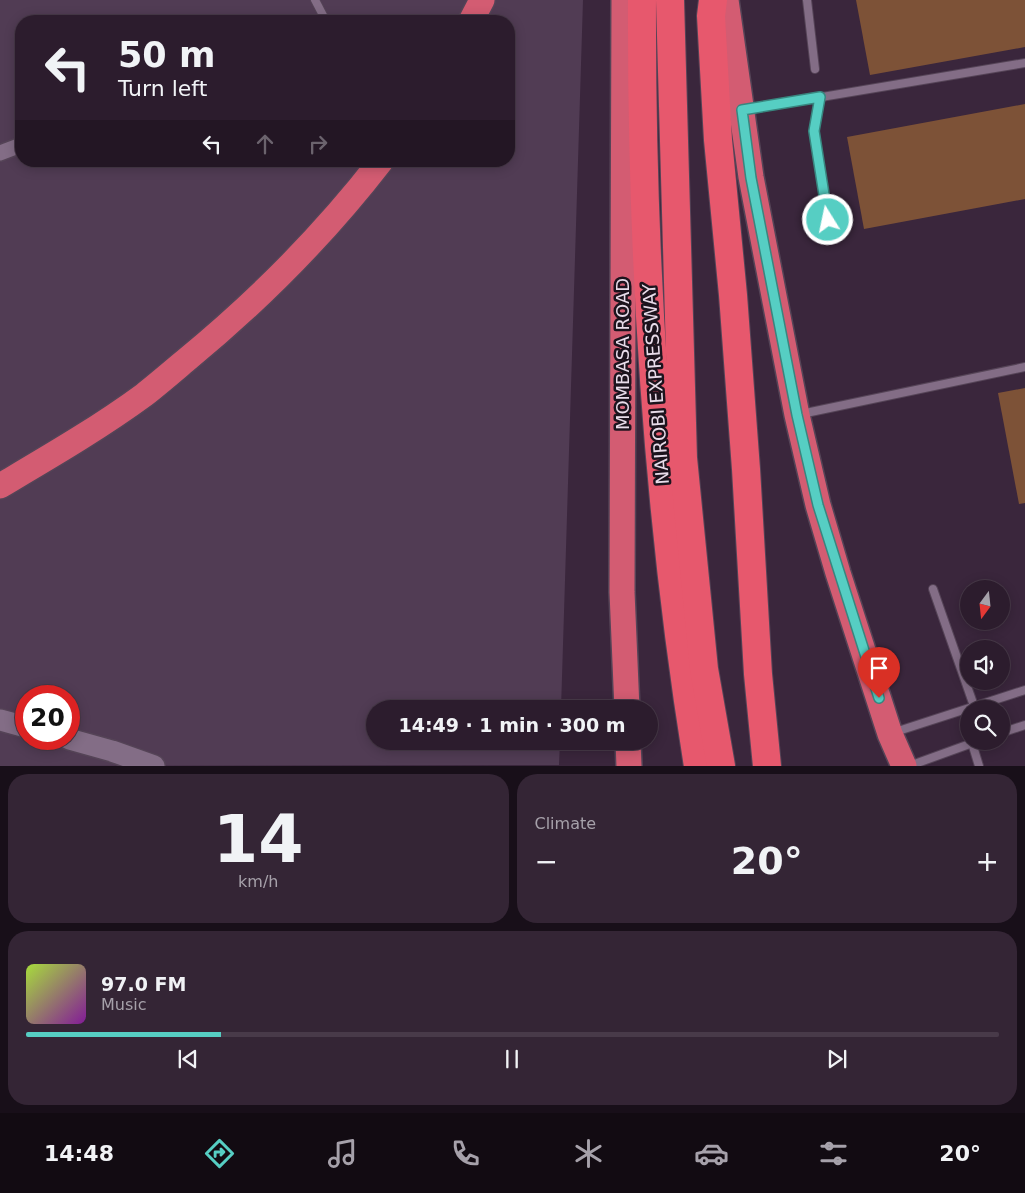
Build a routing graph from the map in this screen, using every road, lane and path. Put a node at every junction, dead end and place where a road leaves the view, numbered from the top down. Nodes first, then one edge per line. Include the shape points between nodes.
1 (315, 0) edge
2 (482, 0) edge
3 (624, 0) edge
4 (642, 0) edge
5 (670, 0) edge
6 (713, 0) edge
7 (726, 0) edge
8 (807, 0) edge
9 (323, 15) edge
10 (474, 15) edge
11 (1025, 63) edge
12 (815, 69) dead end
13 (820, 97) junction
14 (742, 110) junction
15 (15, 147) edge
16 (0, 153) edge
17 (376, 167) edge
18 (828, 220) dead end
19 (1025, 367) edge
20 (797, 415) junction
21 (0, 486) edge
22 (933, 589) dead end
23 (1025, 690) edge
24 (627, 700) edge
25 (972, 700) edge
26 (993, 700) edge
27 (960, 711) edge
28 (0, 720) edge
29 (15, 724) edge
30 (1025, 725) edge
31 (1010, 730) edge
32 (890, 734) junction
33 (80, 742) edge
34 (960, 747) edge
35 (628, 750) edge
36 (976, 750) edge
37 (154, 766) edge
38 (629, 766) edge
39 (698, 766) edge
40 (721, 766) edge
41 (767, 766) edge
42 (904, 766) edge
43 (909, 766) edge
44 (979, 766) edge

1 - 9 lane
2 - 10 highway
3 - 24 highway, MOMBASA ROAD via 622,592
4 - 39 highway, NAIROBI EXPRESSWAY via 648,303 682,665
5 - 40 highway, NAIROBI EXPRESSWAY via 682,458 704,669
6 - 41 highway via 711,16 718,140 734,295 758,674
7 - 14 highway
8 - 12 lane
11 - 13 lane
13 - 14 lane
13 - 18 lane via 814,131
14 - 20 highway via 751,178
15 - 16 street
17 - 21 highway via 348,204 266,291 205,344 144,395
19 - 20 lane
20 - 32 highway via 821,514
22 - 25 lane
23 - 26 lane
27 - 32 lane
28 - 29 main road
30 - 31 lane
32 - 42 highway
33 - 37 main road
34 - 43 lane
35 - 38 highway
36 - 44 lane

